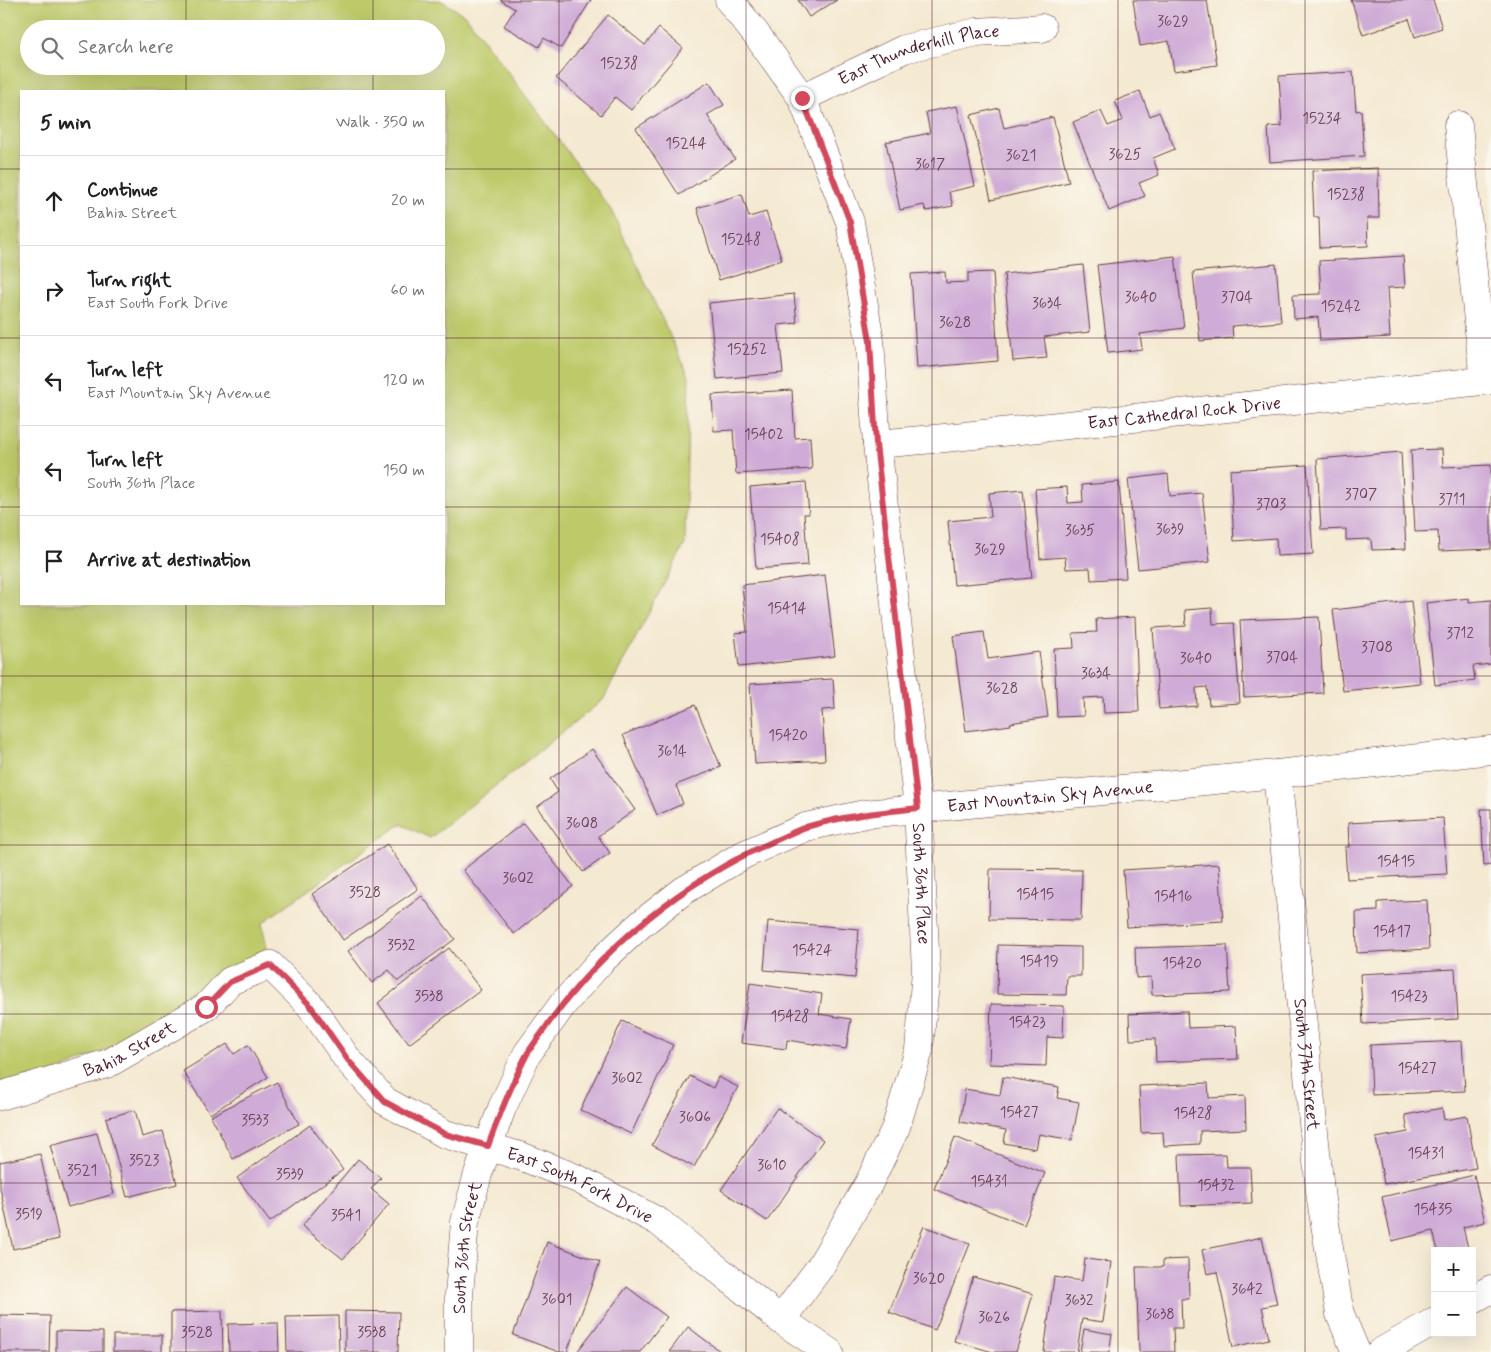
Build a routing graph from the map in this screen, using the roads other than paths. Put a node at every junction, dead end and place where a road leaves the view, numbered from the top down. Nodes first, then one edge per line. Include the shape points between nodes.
1 (728, 0) edge
2 (1042, 28) dead end
3 (802, 98) junction
4 (1458, 125) dead end
5 (1488, 380) edge
6 (876, 444) junction
7 (1491, 750) edge
8 (1277, 774) junction
9 (918, 808) junction
10 (270, 965) joint
11 (0, 1096) edge
12 (488, 1146) junction
13 (1491, 1289) edge
14 (1476, 1298) edge
15 (781, 1320) junction
16 (1431, 1323) edge
17 (459, 1352) edge
18 (829, 1352) edge
19 (1356, 1352) edge
20 (1381, 1352) edge

1 - 3 street, South 36th Place
2 - 3 street, East Thunderhill Place via 977,32 904,49
3 - 6 street, South 36th Place via 850,222 870,341
4 - 5 street
5 - 6 street, East Cathedral Rock Drive
6 - 9 street, South 36th Place
7 - 8 street, East Mountain Sky Avenue
8 - 9 street, East Mountain Sky Avenue
8 - 19 street, South 37th Street via 1321,1200 1340,1314
9 - 12 street, East Mountain Sky Avenue via 865,814 806,827 743,855 683,892 640,924 563,1004 527,1054
9 - 15 street, South 36th Place via 926,972 919,1050 896,1127 869,1183 820,1267
10 - 11 street, Bahia Street via 230,982 206,1007 109,1062
10 - 12 street, East South Fork Drive via 310,1005 348,1060 385,1102 445,1134
12 - 15 street, East South Fork Drive via 578,1179 659,1222
12 - 17 street, South 36th Street via 465,1222 459,1295
13 - 14 street
15 - 18 street, East South Fork Drive
16 - 20 street

